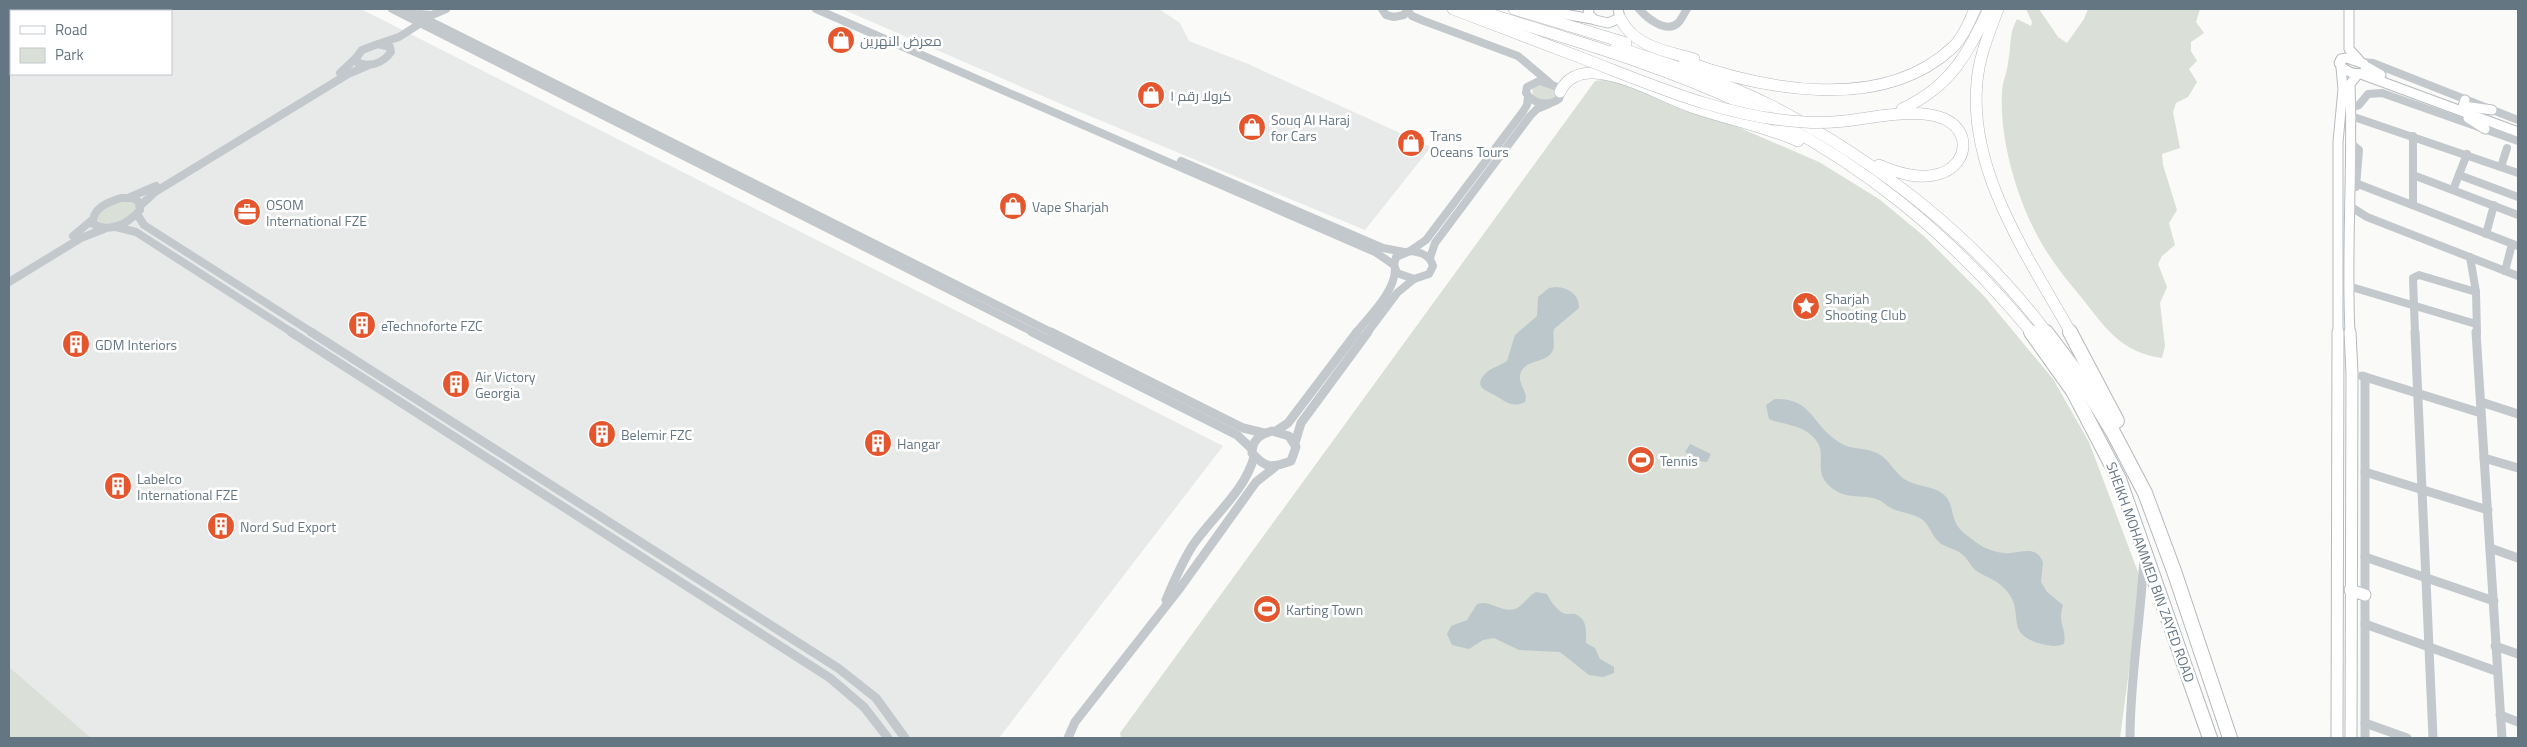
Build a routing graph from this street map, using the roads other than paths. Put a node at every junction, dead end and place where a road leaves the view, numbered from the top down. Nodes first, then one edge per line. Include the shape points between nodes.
1 (392, 9) edge
2 (406, 9) edge
3 (446, 9) edge
4 (816, 9) edge
5 (830, 9) edge
6 (1381, 9) edge
7 (1407, 9) edge
8 (1441, 9) edge
9 (1453, 9) edge
10 (1474, 9) edge
11 (1500, 9) edge
12 (1514, 9) edge
13 (1536, 9) edge
14 (1585, 9) edge
15 (1589, 9) edge
16 (1687, 9) edge
17 (1975, 9) edge
18 (1989, 9) edge
19 (1998, 9) edge
20 (2343, 9) edge
21 (2349, 9) edge
22 (1619, 11) edge
23 (1642, 11) edge
24 (415, 13) junction
25 (1565, 14) junction
26 (1398, 17) junction
27 (1592, 19) junction
28 (1424, 21) junction
29 (423, 25) junction
30 (1506, 29) junction
31 (378, 44) junction
32 (392, 50) junction
33 (356, 58) junction
34 (940, 60) junction
35 (2341, 63) junction
36 (2362, 63) junction
37 (369, 65) junction
38 (1530, 67) junction
39 (2360, 74) junction
40 (1550, 83) junction
41 (1529, 85) junction
42 (1856, 87) junction
43 (2400, 88) junction
44 (1560, 92) junction
45 (1528, 97) junction
46 (1549, 104) junction
47 (2461, 105) junction
48 (2351, 109) junction
49 (2492, 110) joint
50 (1880, 116) junction
51 (2518, 120) edge
52 (2518, 126) edge
53 (2485, 129) junction
54 (2518, 132) edge
55 (2413, 136) junction
56 (2518, 141) edge
57 (1841, 146) junction
58 (2507, 148) dead end
59 (2467, 154) junction
60 (2501, 167) junction
61 (717, 169) junction
62 (1198, 171) junction
63 (2518, 173) edge
64 (2413, 174) junction
65 (2459, 175) junction
66 (2353, 186) junction
67 (2453, 190) junction
68 (2518, 197) edge
69 (128, 198) junction
70 (2348, 205) junction
71 (2413, 205) junction
72 (2494, 205) junction
73 (1909, 208) junction
74 (139, 210) junction
75 (2518, 214) edge
76 (2366, 217) junction
77 (2348, 219) junction
78 (92, 220) junction
79 (112, 228) junction
80 (2486, 234) junction
81 (2515, 245) edge
82 (1407, 251) junction
83 (1430, 258) junction
84 (2470, 258) junction
85 (1394, 267) junction
86 (2505, 271) junction
87 (9, 276) edge
88 (2518, 276) edge
89 (1414, 279) junction
90 (9, 282) edge
91 (2348, 286) junction
92 (2476, 292) junction
93 (2413, 305) junction
94 (2476, 324) junction
95 (2352, 373) junction
96 (2365, 377) junction
97 (2419, 394) junction
98 (2481, 402) junction
99 (2481, 413) junction
100 (2518, 414) edge
101 (1276, 431) junction
102 (1264, 433) junction
103 (1295, 443) junction
104 (1253, 453) junction
105 (2484, 458) junction
106 (1275, 467) junction
107 (2518, 468) edge
108 (2365, 472) junction
109 (2422, 490) junction
110 (2146, 496) junction
111 (552, 499) junction
112 (2488, 510) junction
113 (593, 512) junction
114 (2144, 547) junction
115 (2490, 548) junction
116 (2365, 558) junction
117 (2518, 558) edge
118 (2425, 578) junction
119 (2350, 586) junction
120 (2365, 591) junction
121 (2494, 601) junction
122 (1160, 612) junction
123 (2365, 624) junction
124 (2495, 646) junction
125 (2428, 647) junction
126 (2518, 654) edge
127 (2496, 671) junction
128 (2500, 715) junction
129 (2518, 722) edge
130 (2365, 723) junction
131 (888, 738) edge
132 (905, 738) edge
133 (1068, 738) edge
134 (2130, 738) edge
135 (2210, 738) edge
136 (2230, 738) edge
137 (2337, 738) edge
138 (2351, 738) edge
139 (2365, 738) edge
140 (2407, 738) edge
141 (2433, 738) edge
142 (2502, 738) edge

1 - 29 street
2 - 24 street
3 - 24 street via 432,15
4 - 34 street
5 - 34 street
6 - 26 street via 1390,17
7 - 26 street
7 - 28 street via 1412,16
8 - 30 highway
9 - 30 highway
10 - 73 highway, SHEIKH MOHAMMED BIN ZAYED ROAD via 1663,72 1743,104 1829,151
11 - 57 highway, SHEIKH MOHAMMED BIN ZAYED ROAD via 1730,88 1787,114
12 - 42 highway via 1745,81 1801,89
13 - 25 main road
14 - 25 main road
15 - 27 main road
16 - 23 street via 1677,23 1669,26 1658,24
17 - 42 highway via 1959,40 1935,62 1900,78
18 - 50 highway via 1961,64 1948,81 1923,100
19 - 110 highway via 1983,48 1976,82 1976,119 1984,160 2008,218 2117,421
20 - 35 main road
21 - 36 main road via 2349,49
22 - 27 main road via 1607,23
22 - 42 highway via 1624,30 1637,40 1743,74 1801,86
24 - 61 street
25 - 27 main road
26 - 28 street
28 - 38 street via 1518,56
29 - 31 street
29 - 32 street
29 - 61 street
30 - 50 highway, bridge via 1702,104 1748,116 1818,124 1854,122
31 - 32 street via 387,45
31 - 33 street via 362,50
32 - 37 street via 385,60
33 - 37 street via 361,64
33 - 69 street via 342,72 158,185
34 - 62 street
35 - 36 main road via 2347,58
35 - 39 main road
35 - 137 main road via 2343,89 2338,142
36 - 39 main road via 2367,72
36 - 47 main road via 2386,77
37 - 74 street via 348,74 155,192
38 - 40 street
38 - 41 street
39 - 43 main road
39 - 48 main road via 2350,84
40 - 41 street via 1538,81
40 - 44 street
41 - 45 street via 1526,90
43 - 47 main road
43 - 48 main road via 2374,81 2361,82 2354,87
44 - 46 street via 1559,99
44 - 73 highway via 1571,78 1603,74 1707,112 1768,129 1809,146
45 - 46 street via 1535,102
45 - 82 street via 1525,109 1426,240
46 - 83 street via 1537,108 1530,116 1435,243
47 - 49 main road
47 - 52 main road
47 - 53 main road
47 - 54 main road
48 - 53 street via 2359,105 2366,95 2378,93
48 - 55 street
48 - 66 main road
49 - 51 street
50 - 57 highway via 1916,112 1942,118 1960,133 1964,143 1962,156 1957,164 1943,173 1914,176 1889,170
53 - 56 street
55 - 59 street
55 - 64 street
57 - 110 highway, SHEIKH MOHAMMED BIN ZAYED ROAD via 1936,215 2023,300 2088,388 2113,429
58 - 60 street
59 - 60 street
59 - 65 street
60 - 63 street
61 - 102 street via 1244,428
61 - 104 street via 1237,435 1246,441
62 - 82 street via 1383,248
62 - 85 street via 1381,254
64 - 67 street
64 - 71 street
65 - 67 street
65 - 68 street
66 - 70 main road
66 - 71 street
67 - 72 street
69 - 74 street via 137,200
69 - 78 street via 102,206
70 - 76 street
70 - 77 main road
71 - 80 street
72 - 75 street
72 - 80 street
73 - 114 highway, SHEIKH MOHAMMED BIN ZAYED ROAD via 1995,288 2055,363 2105,448
74 - 79 street
74 - 113 street via 139,220 144,225
76 - 77 street
76 - 84 street
77 - 91 main road
78 - 79 street via 96,227
78 - 87 street via 77,234
79 - 90 street via 81,238
79 - 111 street via 136,232
80 - 81 street
81 - 86 street
82 - 83 street via 1421,252
82 - 85 street via 1396,257
83 - 89 street via 1432,271 1425,277
84 - 86 street
84 - 92 street
85 - 89 street via 1405,277
85 - 101 street via 1395,278 1391,287 1288,423
86 - 88 street
89 - 103 street via 1397,293 1300,423
91 - 93 street
91 - 95 main road
92 - 93 street via 2414,275
92 - 94 street
93 - 94 street
93 - 97 street
94 - 98 street
95 - 96 street
95 - 119 main road
96 - 97 street
96 - 108 street
97 - 99 street
97 - 109 street
98 - 99 street
98 - 100 street
99 - 105 street
101 - 102 street
101 - 103 street via 1285,433
102 - 104 street via 1256,438
103 - 106 street via 1296,452 1291,461
104 - 106 street via 1262,464
104 - 122 street via 1253,467 1186,556
105 - 107 street
105 - 112 street
106 - 122 street via 1256,482
108 - 109 street
108 - 116 street
109 - 112 street
109 - 118 street
110 - 136 highway, SHEIKH MOHAMMED BIN ZAYED ROAD
111 - 113 street via 585,515
111 - 131 street via 830,678 864,707
112 - 115 street
113 - 132 street via 858,682 881,704
114 - 134 street via 2142,602 2130,699
114 - 135 highway, SHEIKH MOHAMMED BIN ZAYED ROAD
115 - 117 street
115 - 121 street
116 - 118 street
116 - 120 street
118 - 121 street
118 - 125 street
119 - 120 main road
119 - 138 main road
120 - 123 street
121 - 124 street
122 - 133 street via 1075,722
123 - 125 street
123 - 130 street
124 - 126 street
124 - 127 street
125 - 127 street
125 - 141 street
127 - 128 street
128 - 129 street
128 - 142 street
130 - 139 street
130 - 140 street

